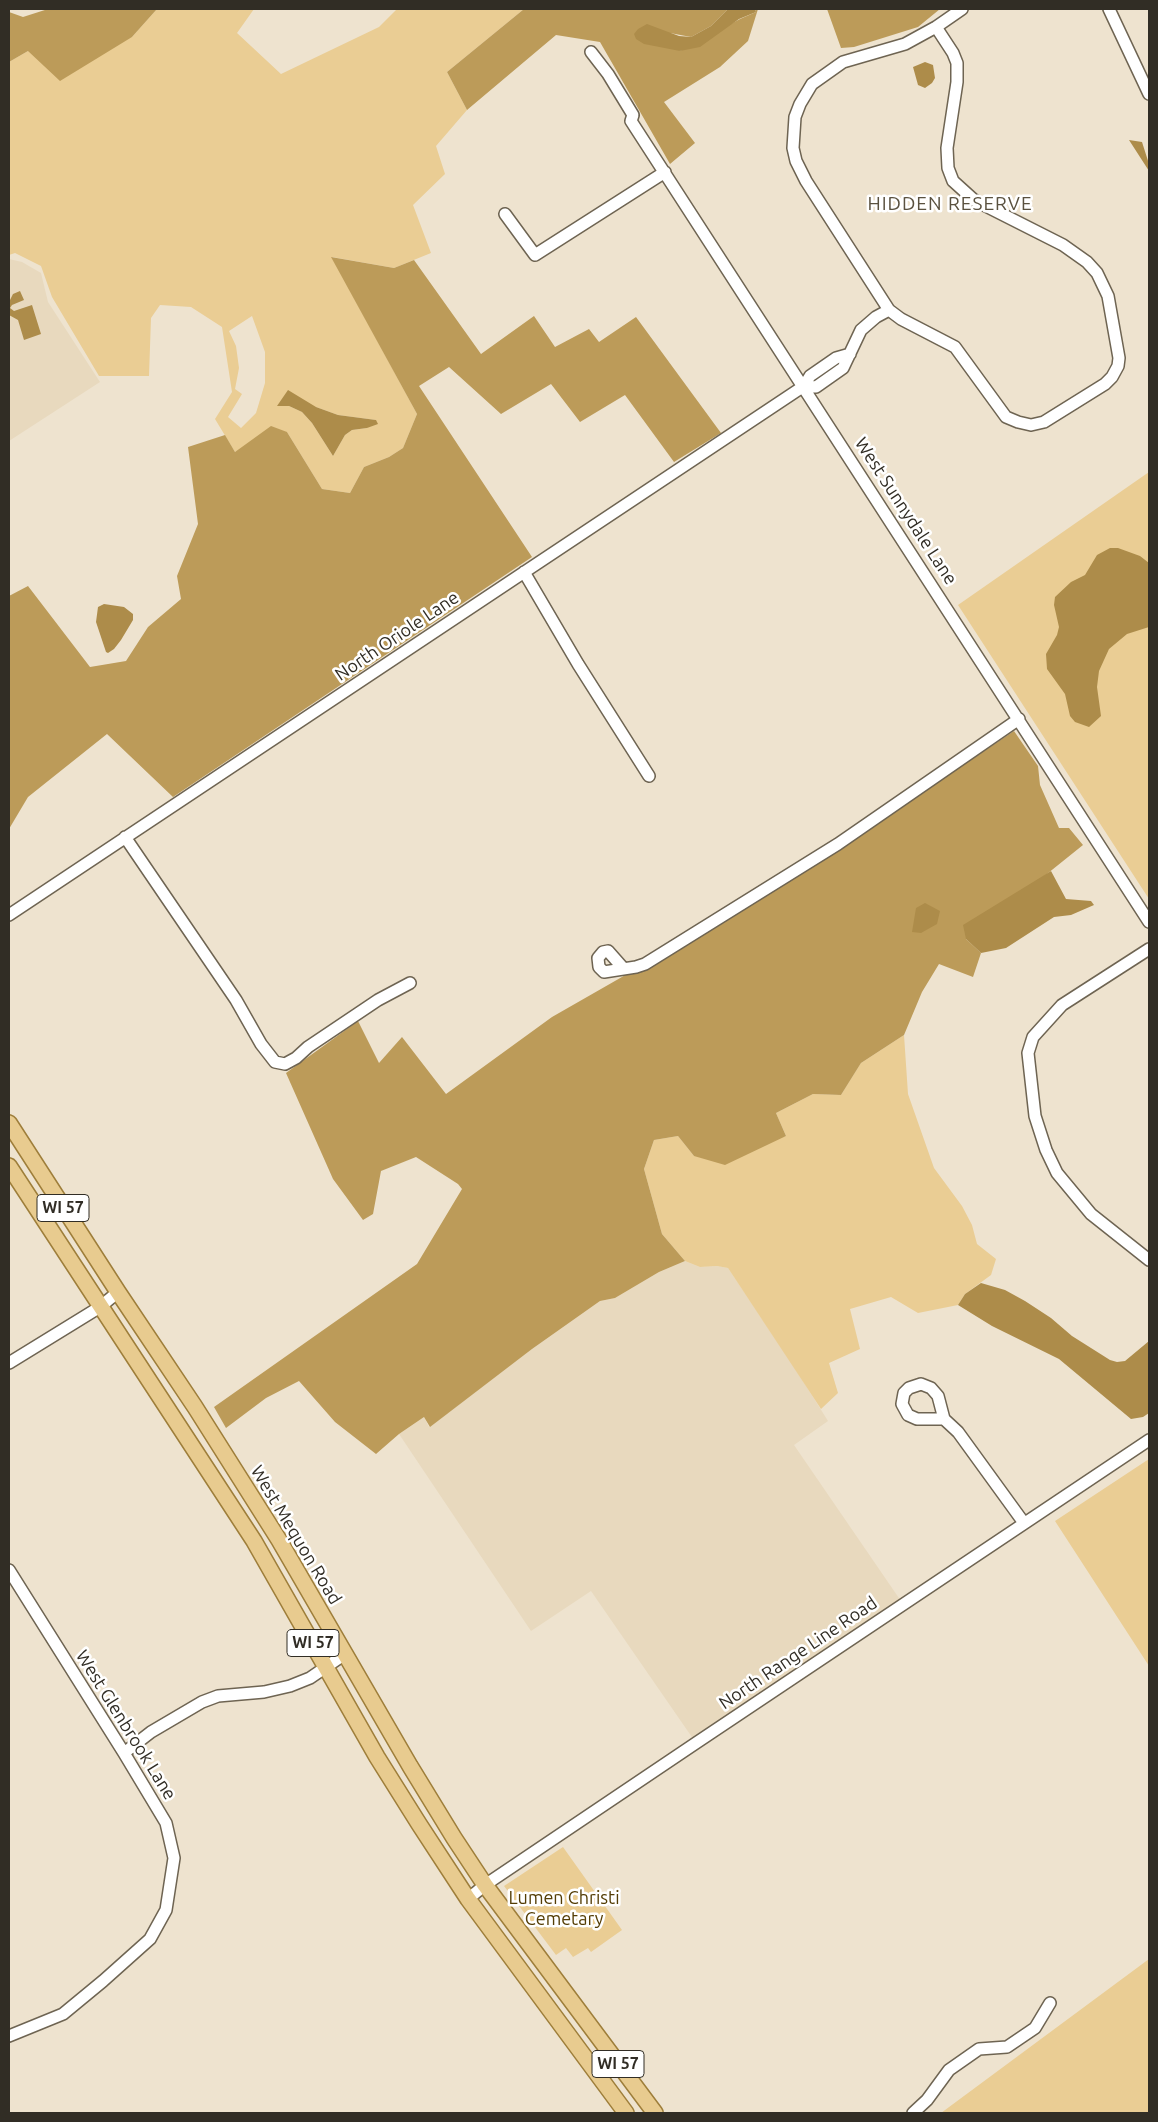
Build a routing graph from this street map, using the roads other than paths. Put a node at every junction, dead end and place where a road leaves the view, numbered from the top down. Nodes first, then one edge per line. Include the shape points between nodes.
1 (962, 9) edge
2 (1109, 9) edge
3 (936, 27) junction
4 (591, 52) dead end
5 (1149, 94) edge
6 (664, 172) junction
7 (506, 214) dead end
8 (890, 310) junction
9 (804, 386) junction
10 (524, 572) junction
11 (1019, 719) junction
12 (649, 776) dead end
13 (125, 837) junction
14 (9, 915) edge
15 (1149, 922) edge
16 (1149, 949) edge
17 (623, 968) dead end
18 (410, 983) dead end
19 (9, 1122) edge
20 (9, 1166) edge
21 (1149, 1260) edge
22 (118, 1292) junction
23 (100, 1307) junction
24 (9, 1363) edge
25 (944, 1420) dead end
26 (1149, 1440) edge
27 (1024, 1523) junction
28 (9, 1570) edge
29 (345, 1654) junction
30 (327, 1667) junction
31 (124, 1753) junction
32 (485, 1885) junction
33 (468, 1899) junction
34 (1050, 2003) dead end
35 (9, 2036) edge
36 (626, 2113) edge
37 (655, 2113) edge
38 (913, 2113) edge

1 - 3 street
2 - 5 street
3 - 8 street via 890,50 843,62 812,84 795,117 793,148 802,174
3 - 8 street via 957,63 947,148 948,168 953,181 974,200 1063,245 1097,273 1108,296 1118,366 1104,384 1051,419 1031,425 1018,422 1006,417 955,348
4 - 6 street, West Sunnydale Lane via 633,115 631,121
6 - 7 street via 535,255
6 - 9 street, West Sunnydale Lane
8 - 9 street, North Oriole Lane via 861,330 850,354 836,358 810,376
9 - 10 street, North Oriole Lane
9 - 11 street, West Sunnydale Lane
10 - 12 street
10 - 13 street, North Oriole Lane
11 - 15 street, West Sunnydale Lane
11 - 17 street via 838,844 645,964
13 - 14 street, North Oriole Lane
13 - 18 street via 275,1062 285,1064 296,1058 378,1000
16 - 21 street via 1062,1005 1033,1037 1028,1053 1035,1116 1057,1173 1091,1214
19 - 22 main road, West Mequon Road / WI 57
20 - 23 main road, WI 57
22 - 23 street
22 - 29 main road, West Mequon Road / WI 57 via 259,1508
23 - 24 street
23 - 30 main road, WI 57 via 254,1541
25 - 27 street via 958,1432
26 - 27 street, North Range Line Road
27 - 32 street, North Range Line Road
28 - 31 street, West Glenbrook Lane
29 - 30 street
29 - 32 main road, West Mequon Road / WI 57
30 - 31 street via 290,1686 218,1696 202,1702 151,1732
30 - 33 main road, WI 57 via 392,1782
31 - 35 street, West Glenbrook Lane via 166,1823 174,1858 166,1910 150,1939 63,2014
32 - 33 street, North Range Line Road
32 - 37 main road, West Mequon Road / WI 57
33 - 36 main road, WI 57
34 - 38 street via 1035,2028 1007,2048 979,2049 949,2070

